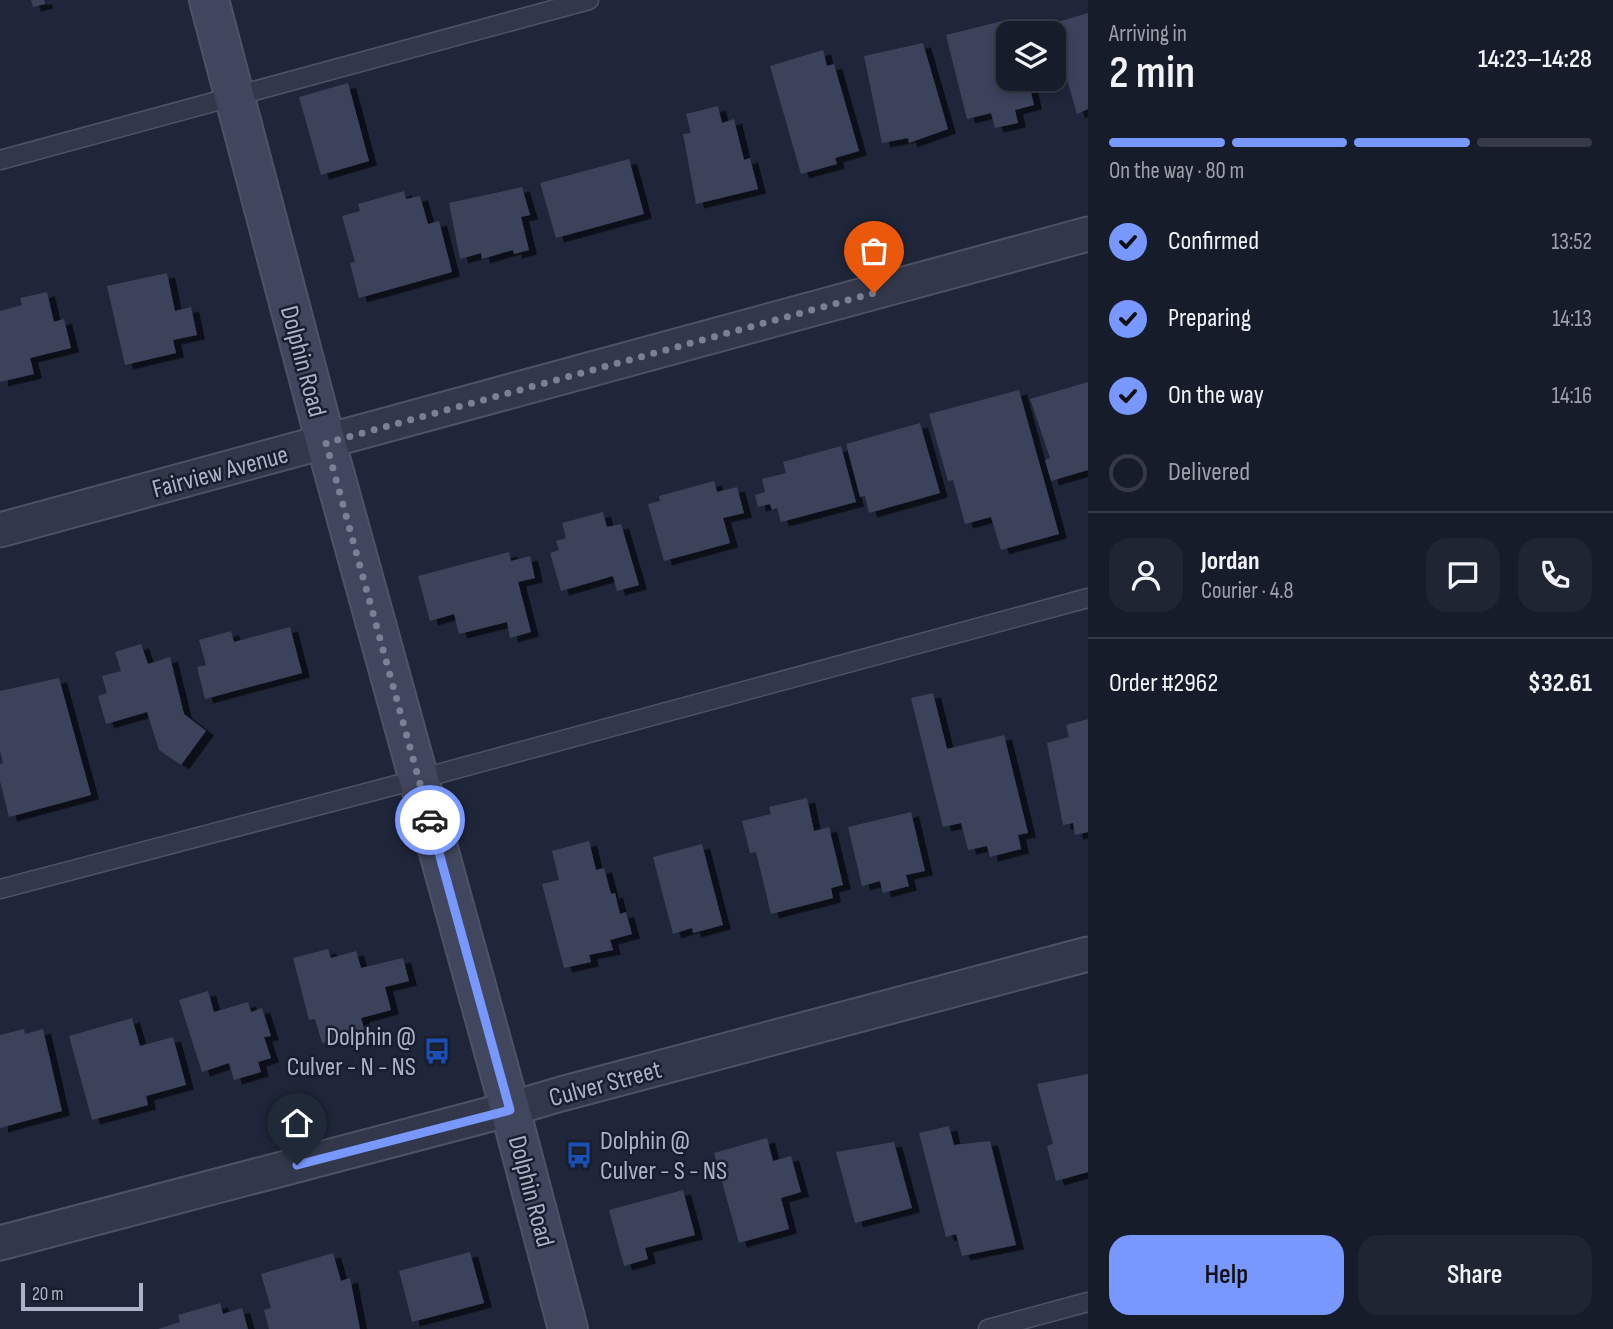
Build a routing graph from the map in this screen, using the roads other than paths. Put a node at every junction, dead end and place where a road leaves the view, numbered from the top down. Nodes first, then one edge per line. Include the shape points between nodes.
1 (209, 0) edge
2 (589, 0) edge
3 (234, 97) junction
4 (0, 160) edge
5 (1088, 234) edge
6 (326, 443) junction
7 (0, 530) edge
8 (1088, 598) edge
9 (419, 779) junction
10 (0, 889) edge
11 (1088, 954) edge
12 (510, 1110) junction
13 (0, 1244) edge
14 (1088, 1302) edge
15 (568, 1329) edge
16 (988, 1329) edge

1 - 3 main road, Dolphin Road
2 - 3 lane
3 - 4 lane
3 - 6 main road, Dolphin Road
5 - 6 street, Fairview Avenue
6 - 7 street, Fairview Avenue
6 - 9 main road, Dolphin Road
8 - 9 lane
9 - 10 lane
9 - 12 main road, Dolphin Road
11 - 12 street, Culver Street
12 - 13 street, Culver Street
12 - 15 main road, Dolphin Road
14 - 16 lane

